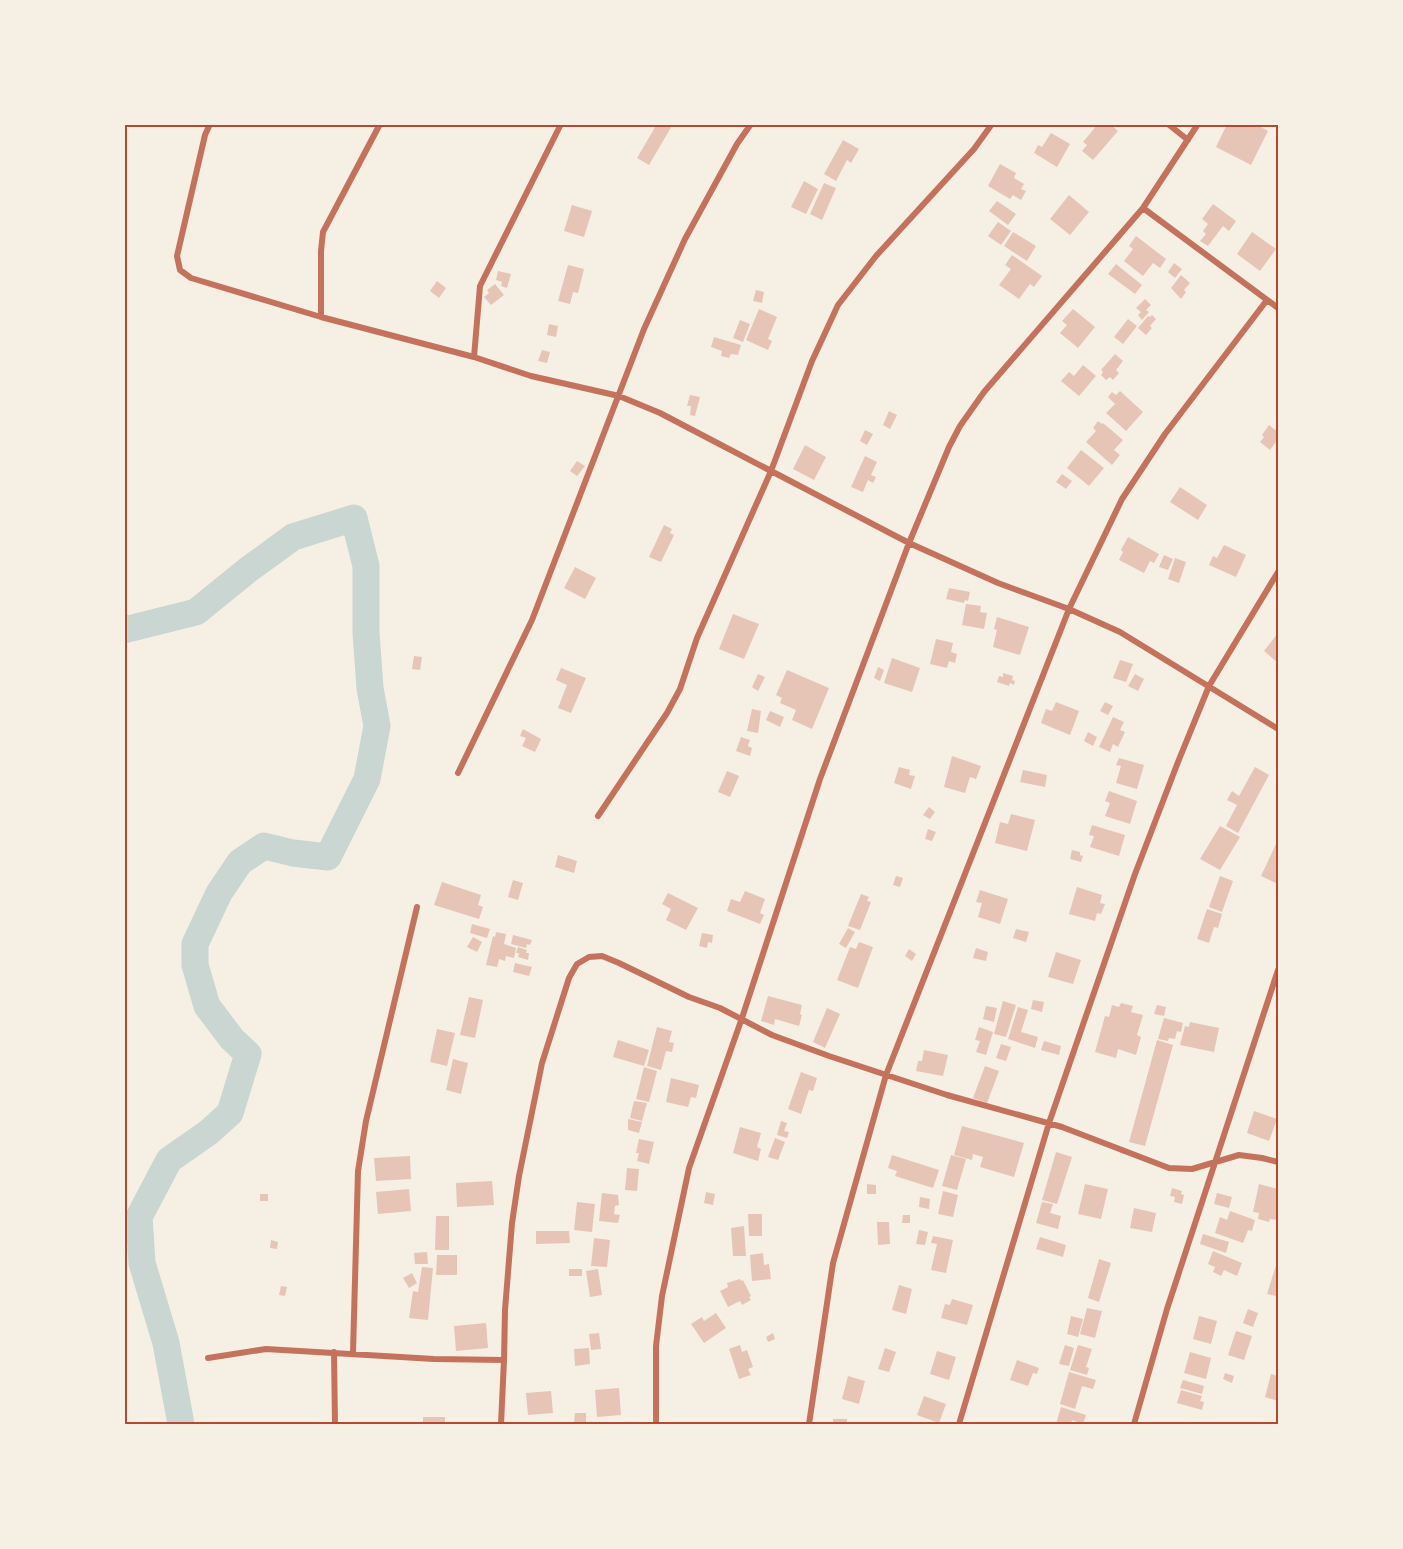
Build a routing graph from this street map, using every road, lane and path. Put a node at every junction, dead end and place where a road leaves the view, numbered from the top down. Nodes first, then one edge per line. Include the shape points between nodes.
1 (210, 124) edge
2 (380, 124) edge
3 (561, 124) edge
4 (751, 124) edge
5 (992, 124) edge
6 (1168, 124) edge
7 (1198, 124) edge
8 (1188, 140) junction
9 (1143, 208) junction
10 (1267, 300) junction
11 (1278, 308) edge
12 (321, 317) junction
13 (474, 357) junction
14 (619, 396) junction
15 (771, 471) junction
16 (909, 543) junction
17 (1278, 572) edge
18 (1069, 609) junction
19 (1209, 686) junction
20 (1278, 729) edge
21 (458, 773) dead end
22 (598, 816) dead end
23 (417, 907) dead end
24 (1278, 970) edge
25 (742, 1018) junction
26 (886, 1075) junction
27 (1049, 1123) junction
28 (1215, 1161) junction
29 (1278, 1162) edge
30 (334, 1352) junction
31 (353, 1353) junction
32 (208, 1359) dead end
33 (504, 1360) junction
34 (335, 1425) edge
35 (501, 1425) edge
36 (656, 1425) edge
37 (809, 1425) edge
38 (959, 1425) edge
39 (1134, 1425) edge

1 - 12 street via 177,256 180,270 191,278
2 - 12 street via 323,232
3 - 13 street via 480,286
4 - 14 street via 736,144 685,239
5 - 15 street via 838,305 812,361
6 - 8 street
7 - 8 street
8 - 9 street
9 - 10 street
9 - 16 street via 984,392 960,426
10 - 11 street
10 - 18 street via 1165,434 1128,490
12 - 13 street
13 - 14 street via 531,376
14 - 15 street via 660,412
14 - 21 street via 532,620
15 - 16 street
15 - 22 street via 697,638 680,689
16 - 18 street via 998,583
16 - 25 street via 820,779
17 - 19 street
18 - 19 street via 1120,632
18 - 26 street
19 - 20 street
19 - 27 street via 1136,874
23 - 31 street via 366,1121 358,1171
24 - 28 street
25 - 26 street via 772,1035
25 - 33 street via 602,956 589,957 578,964 569,978 542,1063 519,1176 512,1223
25 - 36 street via 689,1168 661,1306 656,1346
26 - 27 street
26 - 37 street via 833,1263
27 - 28 street via 1169,1168 1192,1169
27 - 38 street
28 - 29 street via 1239,1155
28 - 39 street
30 - 31 street
30 - 32 street via 266,1349
30 - 34 street
31 - 33 street
33 - 35 street

